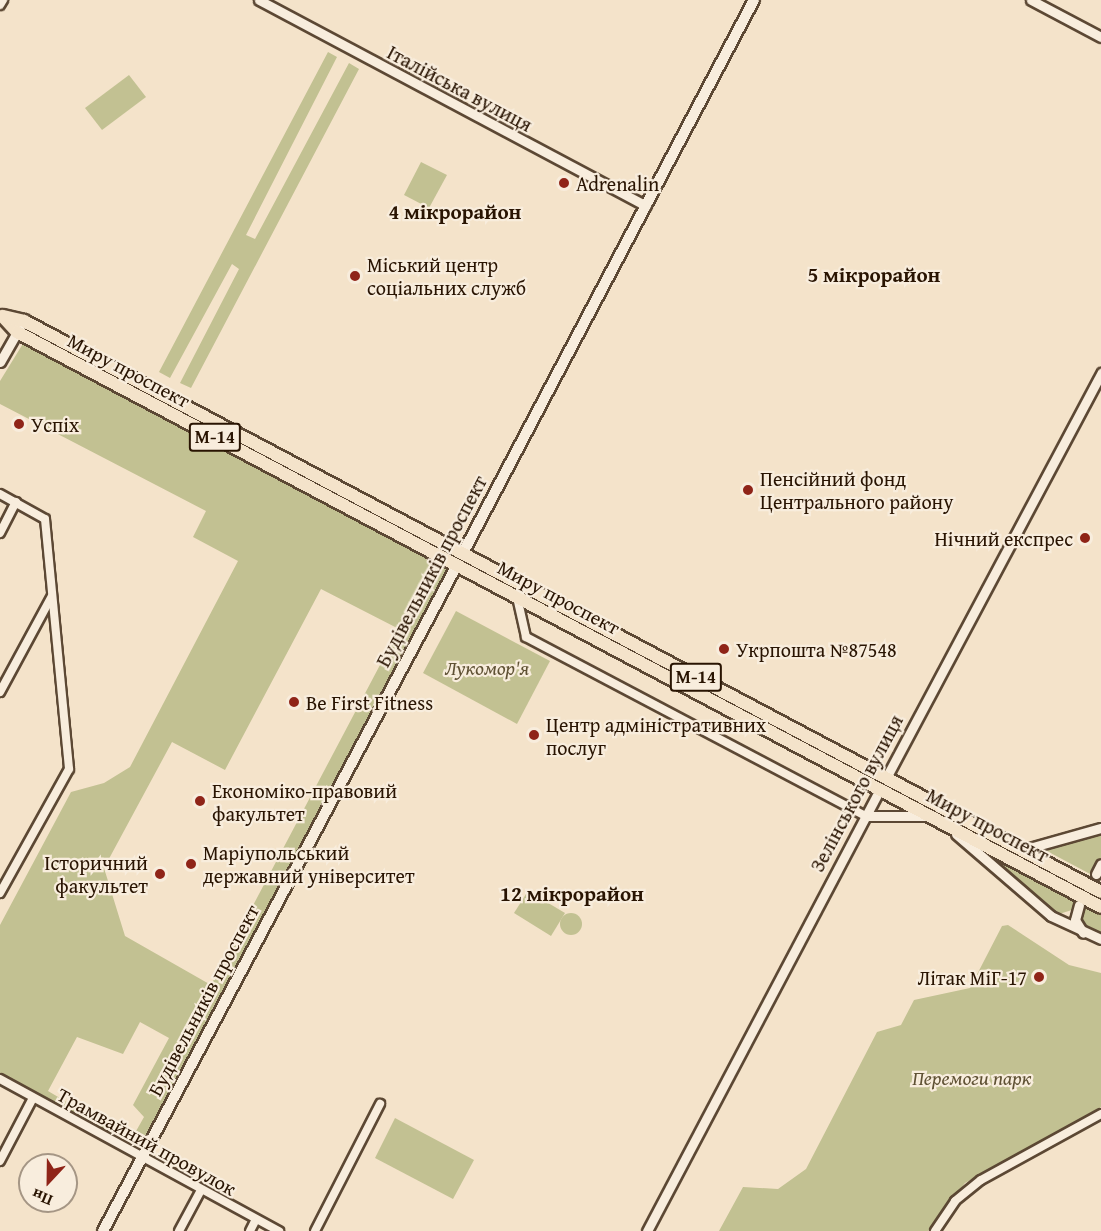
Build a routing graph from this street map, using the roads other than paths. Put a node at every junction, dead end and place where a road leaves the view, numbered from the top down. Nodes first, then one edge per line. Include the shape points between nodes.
1 (3, 0) edge
2 (259, 0) edge
3 (754, 0) edge
4 (1031, 0) edge
5 (0, 5) edge
6 (1101, 37) edge
7 (646, 206) junction
8 (1, 315) edge
9 (24, 321) junction
10 (17, 332) junction
11 (0, 362) edge
12 (1101, 373) edge
13 (0, 494) edge
14 (16, 502) junction
15 (0, 533) edge
16 (463, 553) junction
17 (457, 565) junction
18 (52, 595) junction
19 (517, 597) junction
20 (0, 692) edge
21 (886, 778) junction
22 (880, 789) junction
23 (865, 816) junction
24 (930, 816) junction
25 (942, 823) junction
26 (1101, 828) edge
27 (1022, 850) junction
28 (1101, 864) edge
29 (1096, 874) dead end
30 (2, 882) edge
31 (1101, 892) edge
32 (0, 893) edge
33 (1101, 907) edge
34 (1051, 916) junction
35 (1085, 934) junction
36 (1101, 939) edge
37 (0, 1079) edge
38 (33, 1098) junction
39 (381, 1104) dead end
40 (1101, 1114) edge
41 (141, 1159) junction
42 (0, 1161) edge
43 (201, 1190) junction
44 (256, 1219) junction
45 (103, 1231) edge
46 (179, 1231) edge
47 (250, 1231) edge
48 (279, 1231) edge
49 (315, 1231) edge
50 (647, 1231) edge
51 (935, 1231) edge

1 - 5 street
2 - 7 street, Італійська вулиця
3 - 7 main road, Будівельників проспект
4 - 6 street
7 - 16 main road, Будівельників проспект
8 - 9 highway, Миру проспект / М-14
8 - 10 highway, Миру проспект / М-14
9 - 10 street
9 - 16 highway, Миру проспект / М-14
10 - 11 street
10 - 17 highway, Миру проспект / М-14
12 - 21 street, Зелінського вулиця
13 - 14 street
14 - 15 street
14 - 18 street via 45,519
16 - 17 highway, Будівельників проспект
16 - 21 highway, Миру проспект / М-14
17 - 19 highway, Миру проспект / М-14
17 - 41 main road, Будівельників проспект
18 - 20 street
18 - 30 street via 69,769
19 - 22 highway, Миру проспект / М-14
19 - 23 street via 526,637
21 - 22 highway, Зелінського вулиця
21 - 27 highway, Миру проспект / М-14
22 - 23 street, Зелінського вулиця
22 - 24 highway, Миру проспект / М-14
23 - 24 street
23 - 50 street, Зелінського вулиця
24 - 25 highway, Миру проспект / М-14
25 - 33 highway, Миру проспект / М-14
25 - 34 street
26 - 27 street
27 - 31 highway, Миру проспект / М-14
28 - 29 street
30 - 32 street
34 - 35 street
34 - 35 street via 1077,909
35 - 36 street
37 - 38 street, Трамвайний провулок
38 - 41 street, Трамвайний провулок
38 - 42 street
39 - 49 street
40 - 51 street via 973,1185
41 - 43 street, Трамвайний провулок
41 - 45 main road, Будівельників проспект
43 - 44 street, Трамвайний провулок
43 - 46 street
44 - 47 street
44 - 48 street, Трамвайний провулок

